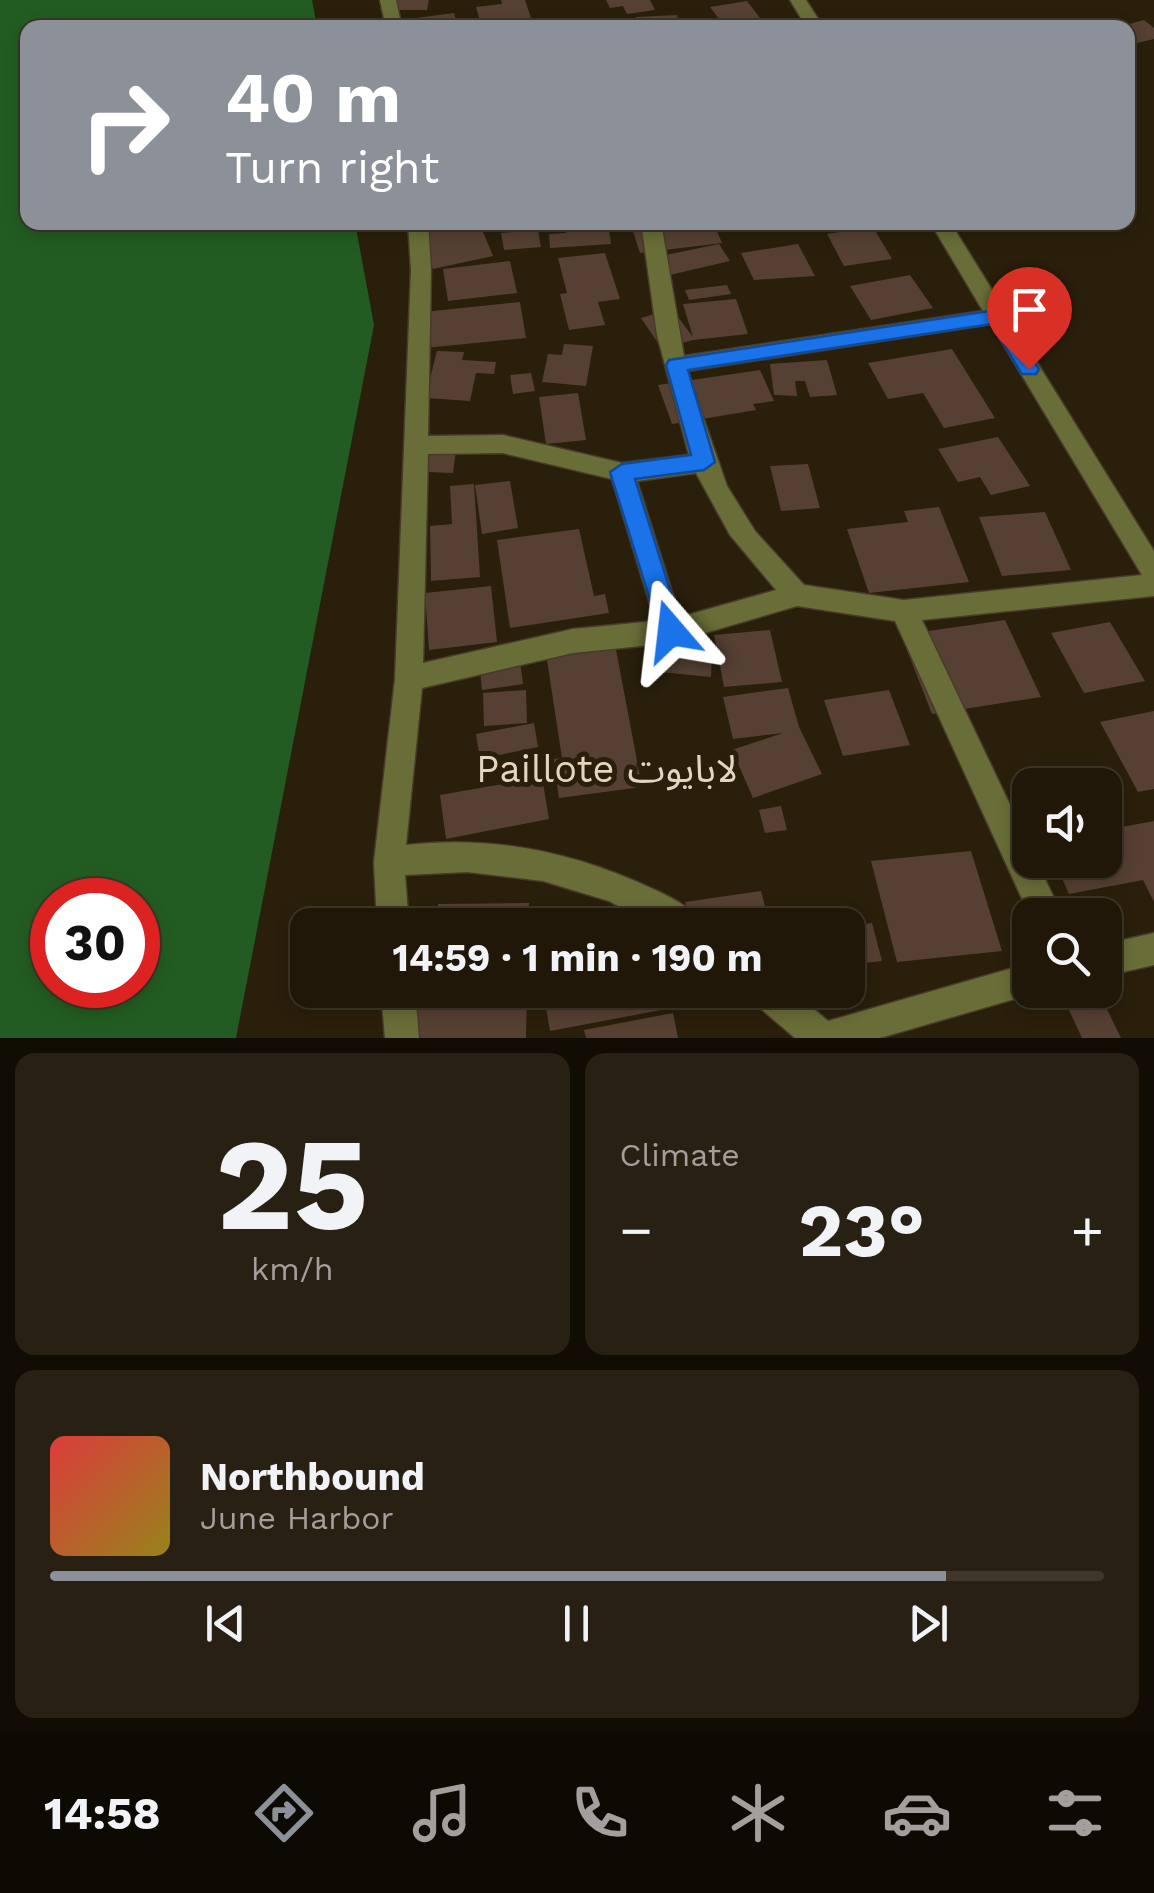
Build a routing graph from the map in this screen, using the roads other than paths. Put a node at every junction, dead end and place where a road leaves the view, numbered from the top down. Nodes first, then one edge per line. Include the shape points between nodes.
1 (419, 230) edge
2 (652, 230) edge
3 (945, 230) edge
4 (996, 316) junction
5 (676, 365) junction
6 (415, 445) junction
7 (704, 462) junction
8 (622, 472) junction
9 (1154, 573) edge
10 (1154, 585) edge
11 (797, 595) junction
12 (904, 611) junction
13 (671, 631) junction
14 (409, 679) junction
15 (389, 862) junction
16 (1038, 898) edge
17 (392, 908) edge
18 (659, 908) edge
19 (1154, 948) edge
20 (1122, 956) edge
21 (1012, 983) edge
22 (400, 1008) edge
23 (786, 1008) edge
24 (402, 1038) edge
25 (820, 1038) edge
26 (835, 1038) edge

1 - 6 street
2 - 5 street
3 - 4 street
4 - 5 street
4 - 9 street
5 - 7 street
6 - 8 street via 503,444
6 - 14 street
7 - 8 street
7 - 11 street via 732,518
8 - 13 street
10 - 12 street
11 - 12 street
11 - 13 street
12 - 16 street
13 - 14 street via 573,641
14 - 15 street
15 - 17 street
15 - 18 street via 433,855 516,859 584,874
19 - 20 street
21 - 26 street
22 - 24 street
23 - 25 street

